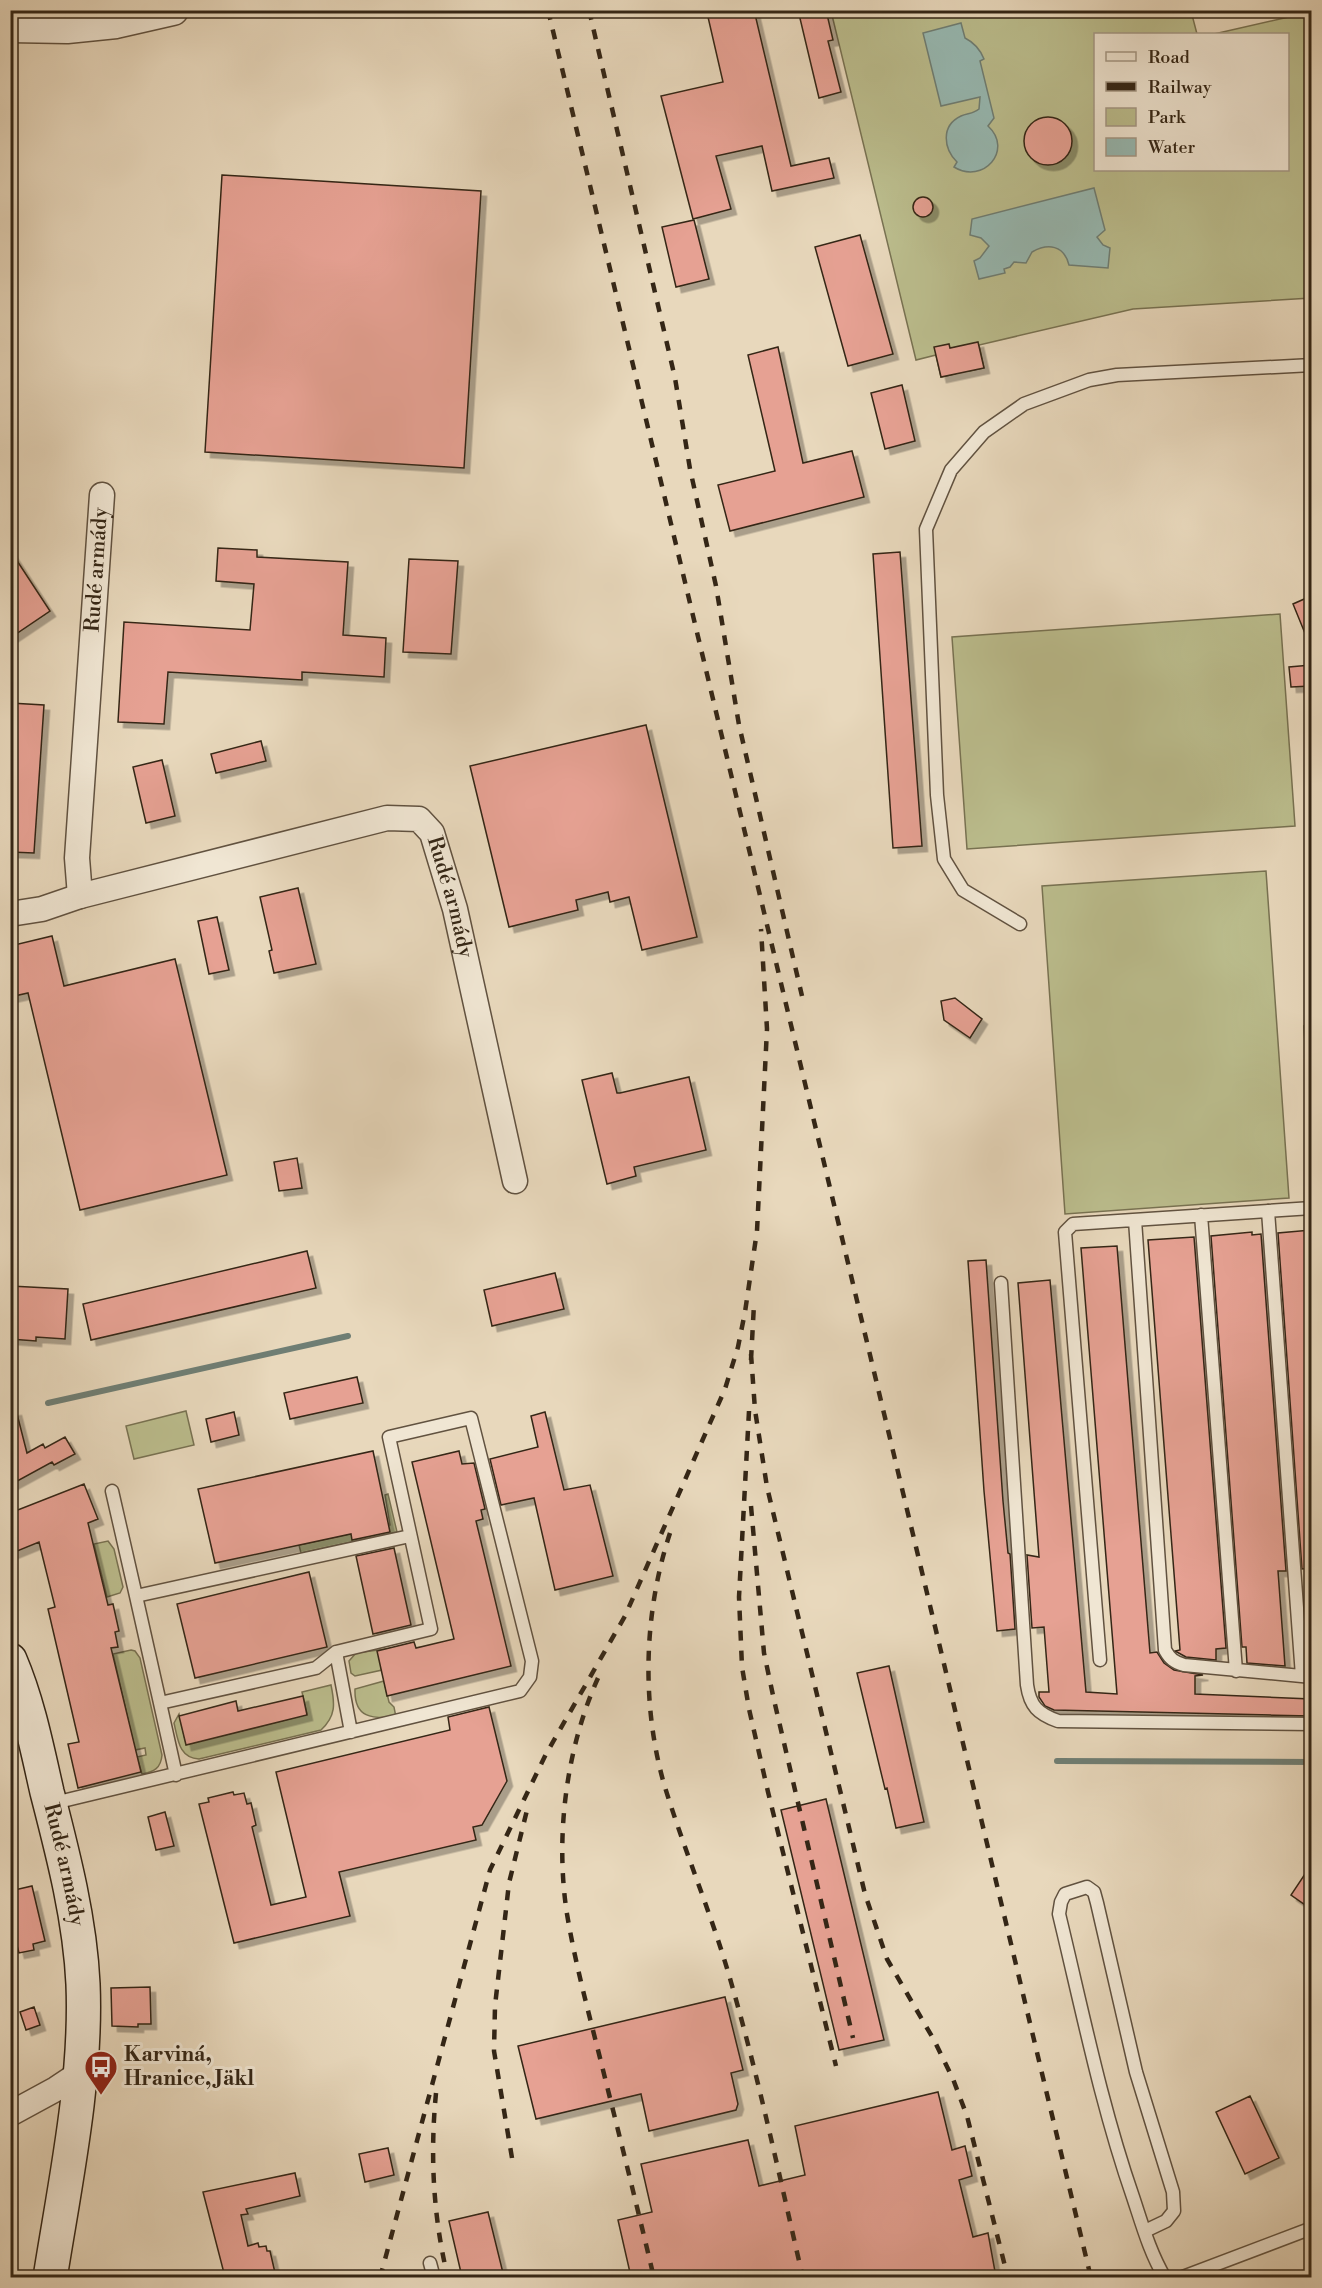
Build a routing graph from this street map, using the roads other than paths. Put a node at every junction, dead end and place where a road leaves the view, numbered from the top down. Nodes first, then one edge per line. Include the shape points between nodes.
1 (120, 10) edge
2 (164, 12) edge
3 (10, 27) edge
4 (1311, 365) edge
5 (102, 495) dead end
6 (80, 896) junction
7 (10, 914) edge
8 (1020, 924) dead end
9 (515, 1181) dead end
10 (1311, 1208) edge
11 (1268, 1211) junction
12 (1201, 1215) junction
13 (1135, 1220) junction
14 (1001, 1282) dead end
15 (112, 1491) dead end
16 (410, 1536) junction
17 (136, 1596) junction
18 (336, 1652) junction
19 (10, 1660) edge
20 (1100, 1660) dead end
21 (1236, 1671) junction
22 (1307, 1677) edge
23 (160, 1703) junction
24 (1311, 1724) edge
25 (351, 1732) junction
26 (176, 1775) junction
27 (50, 1804) junction
28 (80, 2073) junction
29 (10, 2114) edge
30 (1311, 2228) edge
31 (1145, 2231) junction
32 (430, 2263) dead end
33 (1209, 2272) edge
34 (50, 2277) edge
35 (434, 2277) edge
36 (1166, 2277) edge
37 (1180, 2277) edge

1 - 2 street
2 - 3 street via 76,27
4 - 8 lane via 1117,375 1089,380 1024,404 984,432 951,470 926,529 937,795 944,859 963,890
5 - 6 street, Rudé armády via 77,858
6 - 7 street, Rudé armády via 42,909
6 - 9 street, Rudé armády via 387,818 419,819 432,833 454,909
10 - 11 lane
11 - 12 lane
11 - 22 lane
12 - 13 lane
12 - 21 lane
13 - 20 lane via 1072,1224 1065,1232
13 - 21 lane via 1165,1650 1174,1662
14 - 24 lane via 1027,1685 1034,1708 1058,1721
15 - 17 lane
16 - 17 lane
16 - 18 lane via 431,1629
16 - 25 lane via 389,1437 471,1418 532,1661 530,1677 520,1691
17 - 23 lane
18 - 23 lane via 315,1668
18 - 25 lane
19 - 27 main road, Rudé armády
21 - 22 lane
23 - 26 lane
25 - 26 lane
26 - 27 lane
27 - 28 main road, Rudé armády via 80,1949
28 - 29 street
28 - 34 main road, Rudé armády
30 - 33 lane
31 - 31 lane via 1166,2221 1174,2211 1173,2192 1136,2072 1094,1892 1087,1887 1065,1894 1059,1914 1114,2142
31 - 36 lane
32 - 35 lane
33 - 37 lane

